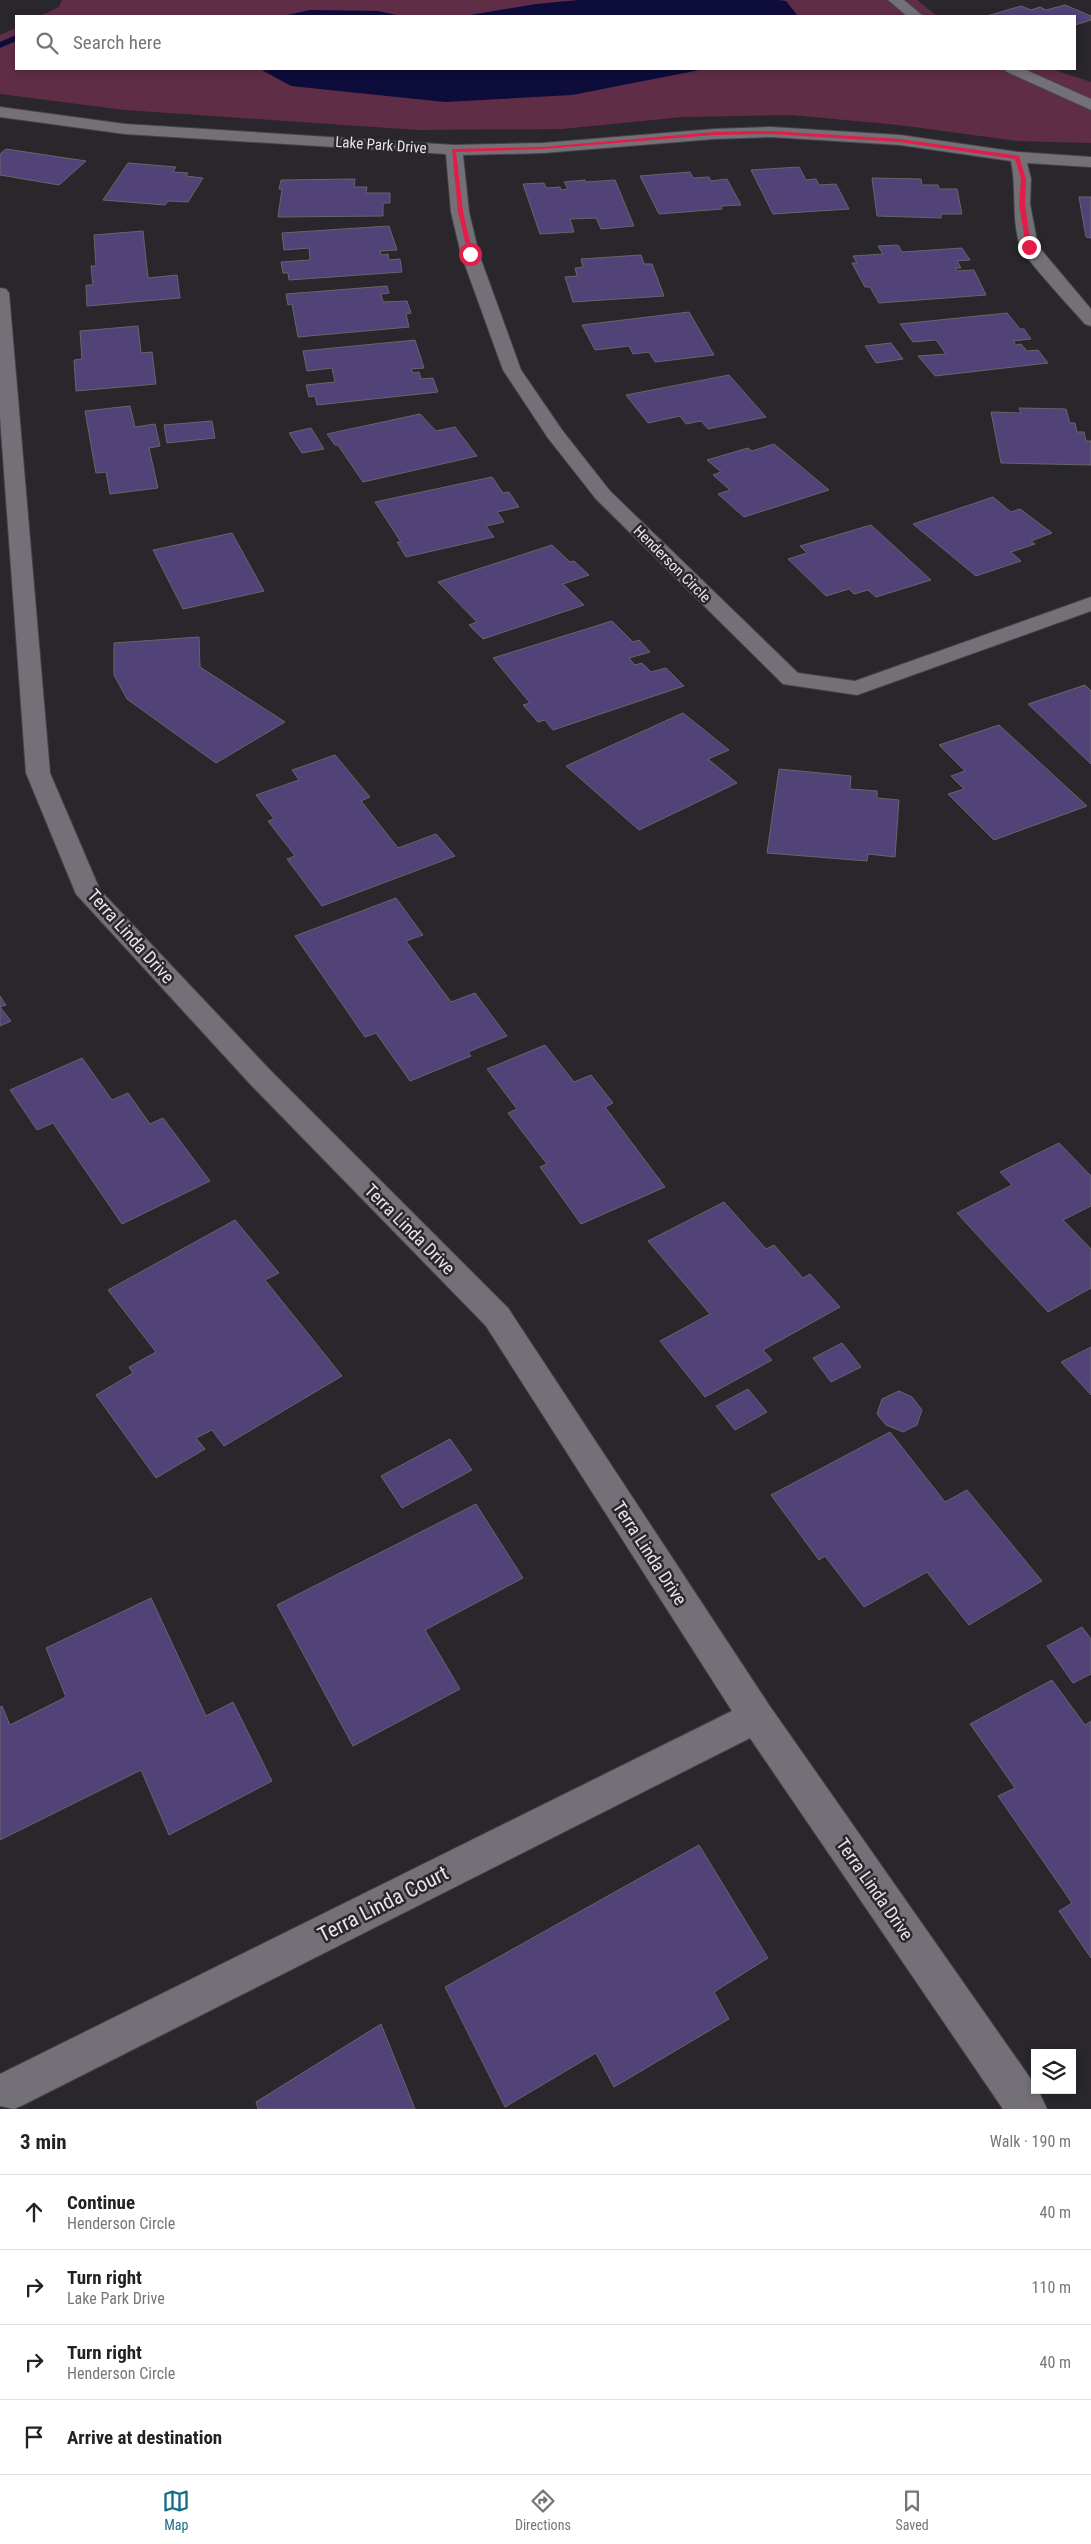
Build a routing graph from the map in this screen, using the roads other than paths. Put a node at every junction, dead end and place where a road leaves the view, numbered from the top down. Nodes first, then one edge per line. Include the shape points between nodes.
1 (895, 0) edge
2 (915, 15) edge
3 (1014, 70) edge
4 (1091, 105) edge
5 (0, 112) edge
6 (454, 150) junction
7 (1018, 158) junction
8 (1091, 162) edge
9 (0, 293) edge
10 (1091, 320) edge
11 (1091, 604) edge
12 (756, 1717) junction
13 (11, 2090) dead end
14 (1027, 2109) edge

1 - 2 street
3 - 4 street
5 - 6 street, Lake Park Drive via 125,129
6 - 7 street, Lake Park Drive via 543,148 771,132 900,140
6 - 11 street, Henderson Circle via 460,212 470,254 512,370 603,495 791,679 857,688
7 - 8 street, Lake Park Drive
7 - 10 street via 1029,247
9 - 12 street, Terra Linda Drive via 38,773 89,894 262,1078 497,1317
12 - 13 street, Terra Linda Court
12 - 14 street, Terra Linda Drive

